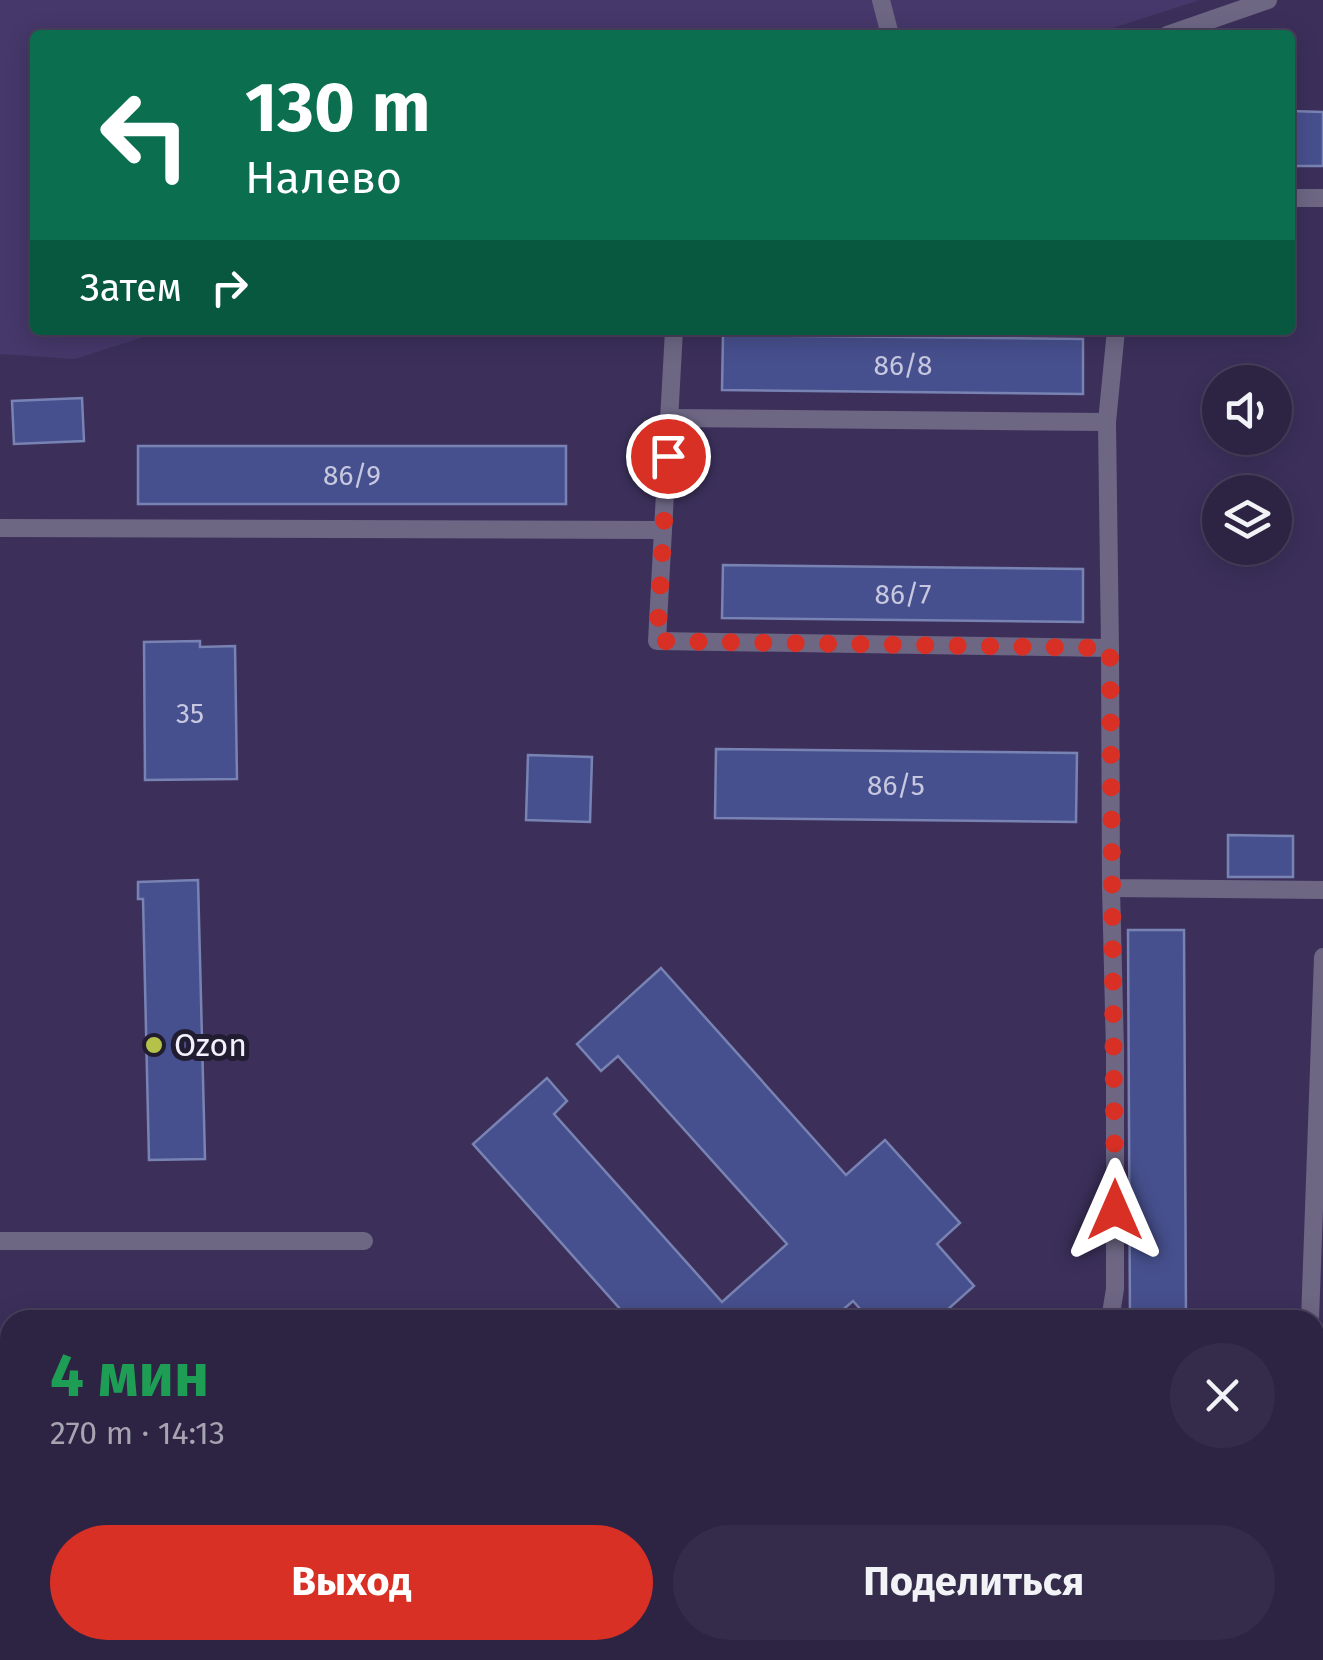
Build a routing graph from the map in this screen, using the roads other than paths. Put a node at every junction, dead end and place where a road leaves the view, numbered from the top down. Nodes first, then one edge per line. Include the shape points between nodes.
1 (881, 0) edge
2 (1268, 0) edge
3 (889, 30) edge
4 (1181, 30) edge
5 (1295, 198) edge
6 (1323, 198) edge
7 (674, 335) edge
8 (1116, 335) edge
9 (670, 418) junction
10 (1107, 422) junction
11 (0, 528) edge
12 (663, 530) junction
13 (1110, 648) junction
14 (1111, 888) junction
15 (1323, 890) edge
16 (1323, 956) edge
17 (0, 1240) edge
18 (364, 1241) dead end
19 (1112, 1310) edge
20 (1310, 1310) edge

1 - 3 lane
2 - 4 lane
5 - 6 lane
7 - 9 lane
8 - 10 lane
9 - 10 lane
9 - 12 lane
10 - 13 lane
11 - 12 lane
12 - 13 lane via 657,641
13 - 14 lane
14 - 15 lane
14 - 19 lane
16 - 20 lane
17 - 18 lane

